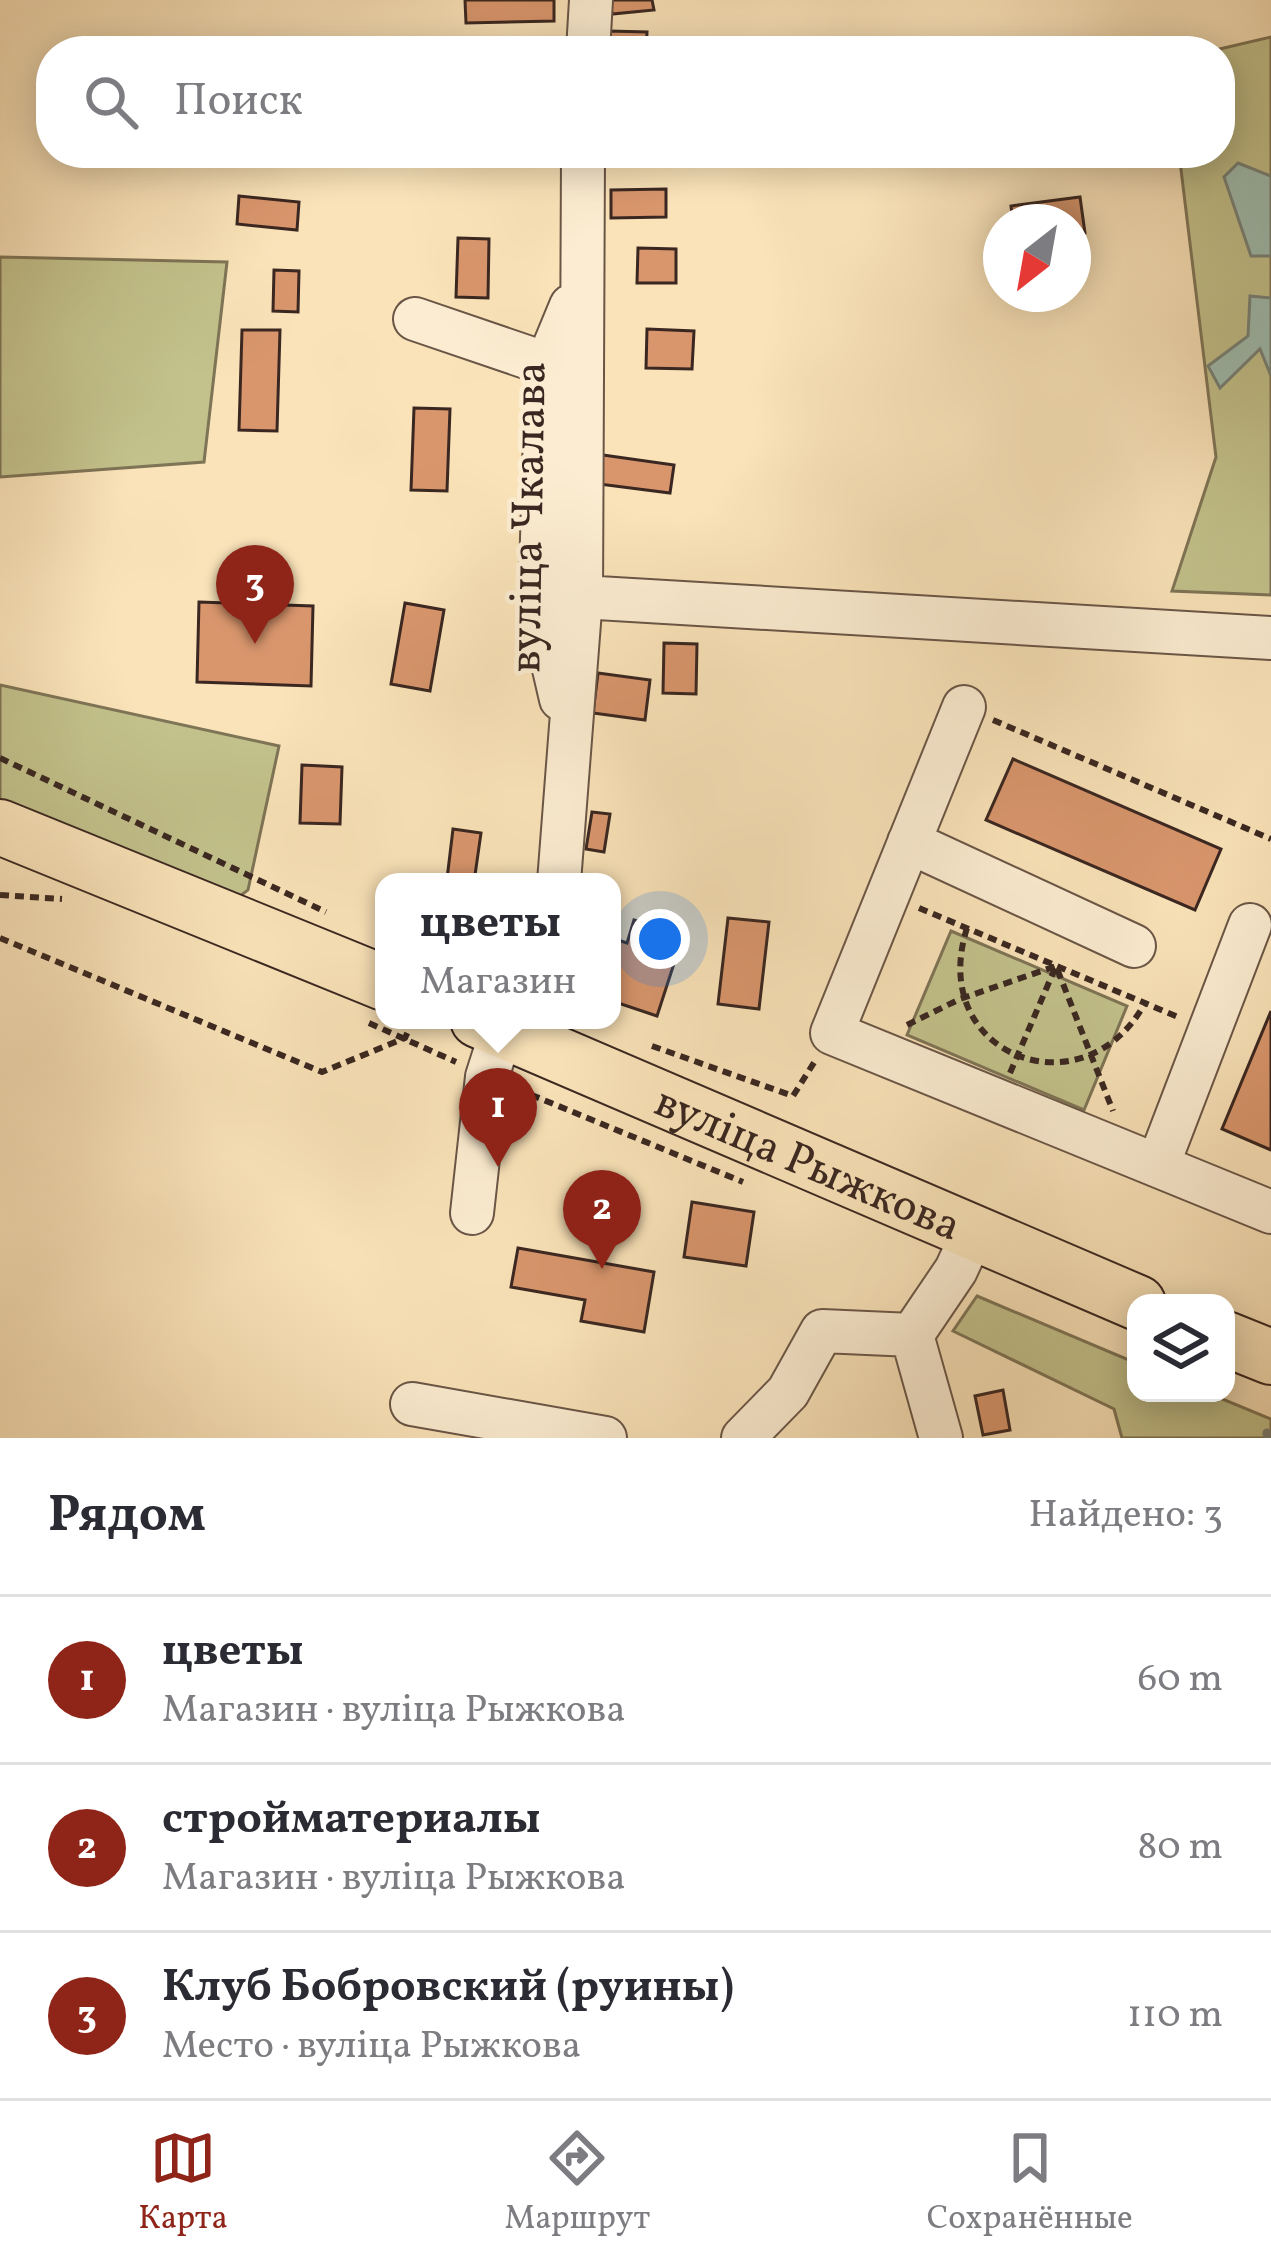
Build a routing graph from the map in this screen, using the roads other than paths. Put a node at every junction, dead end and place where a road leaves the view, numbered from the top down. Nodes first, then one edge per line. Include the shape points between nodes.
1 (591, 0) edge
2 (589, 36) edge
3 (583, 168) edge
4 (580, 285) junction
5 (416, 320) dead end
6 (547, 364) junction
7 (581, 597) junction
8 (1271, 638) edge
9 (964, 707) road end
10 (571, 741) junction
11 (0, 827) edge
12 (909, 842) junction
13 (560, 873) edge
14 (1250, 925) dead end
15 (1134, 946) dead end
16 (375, 979) edge
17 (512, 1039) edge
18 (1158, 1166) junction
19 (1271, 1212) edge
20 (472, 1213) dead end
21 (972, 1235) junction
22 (1127, 1298) edge
23 (912, 1335) junction
24 (1235, 1343) edge
25 (1271, 1357) edge
26 (412, 1404) dead end
27 (605, 1438) edge
28 (743, 1438) edge
29 (941, 1438) edge

1 - 2 street
3 - 4 street, вуліца Чкалава
4 - 6 street
4 - 7 street, вуліца Чкалава
5 - 6 street
6 - 10 street via 539,608
7 - 8 street
7 - 10 street, вуліца Чкалава
9 - 12 street
10 - 13 street, вуліца Чкалава
11 - 16 main road
12 - 15 street
12 - 18 street via 832,1033
14 - 18 street
17 - 20 street
17 - 21 main road, вуліца Рыжкова
18 - 19 street
21 - 22 main road, вуліца Рыжкова
21 - 23 street
23 - 28 street via 822,1331 788,1392
23 - 29 street
24 - 25 main road
26 - 27 street

